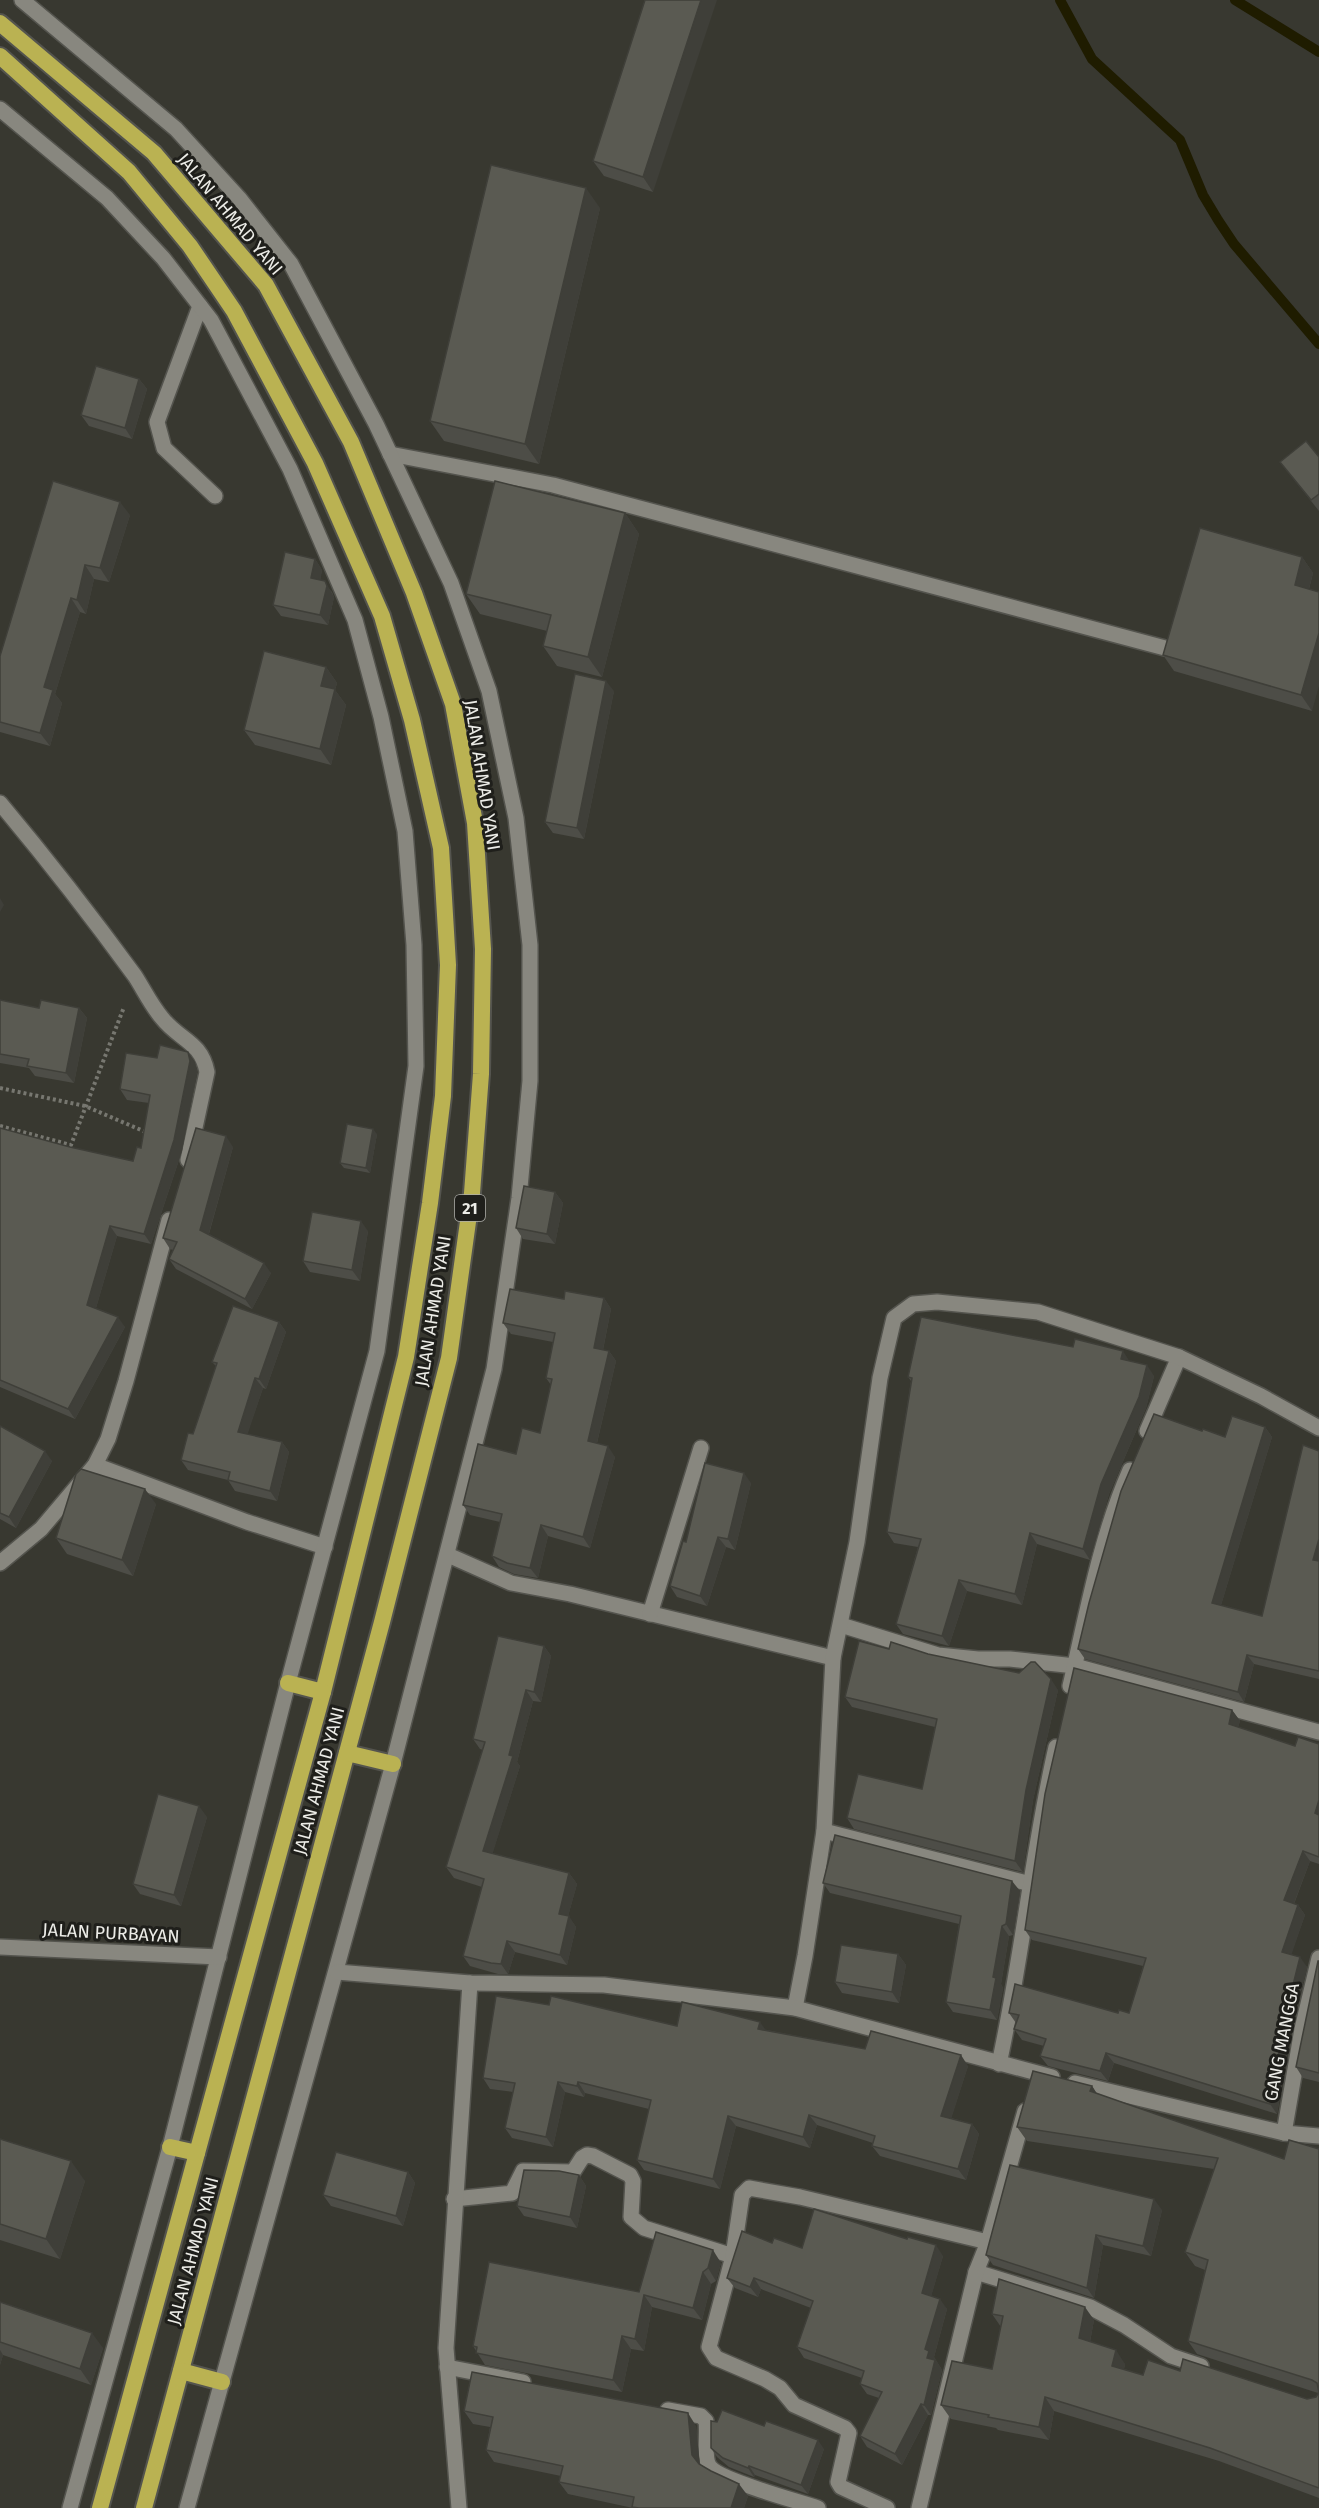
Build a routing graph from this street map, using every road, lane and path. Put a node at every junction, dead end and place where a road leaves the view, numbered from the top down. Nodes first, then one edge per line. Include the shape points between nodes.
1 (22, 0) edge
2 (0, 23) edge
3 (0, 56) edge
4 (0, 109) edge
5 (200, 306) junction
6 (390, 454) junction
7 (215, 496) dead end
8 (1165, 648) edge
9 (0, 803) edge
10 (136, 978) junction
11 (0, 1088) edge
12 (85, 1106) junction
13 (0, 1126) edge
14 (149, 1133) edge
15 (184, 1173) edge
16 (174, 1204) edge
17 (1179, 1357) junction
18 (1319, 1428) edge
19 (701, 1448) dead end
20 (95, 1465) junction
21 (325, 1547) junction
22 (448, 1555) junction
23 (0, 1563) edge
24 (650, 1614) junction
25 (842, 1625) junction
26 (833, 1658) junction
27 (1075, 1666) junction
28 (288, 1683) junction
29 (322, 1692) junction
30 (1067, 1700) edge
31 (1319, 1732) edge
32 (1059, 1734) edge
33 (347, 1753) junction
34 (393, 1764) junction
35 (824, 1831) junction
36 (1030, 1884) junction
37 (0, 1947) edge
38 (219, 1957) junction
39 (1319, 1958) edge
40 (337, 1972) junction
41 (470, 1983) junction
42 (795, 2008) junction
43 (999, 2064) junction
44 (1033, 2084) junction
45 (1284, 2133) junction
46 (1319, 2136) edge
47 (170, 2146) junction
48 (197, 2153) junction
49 (454, 2199) junction
50 (988, 2242) junction
51 (733, 2256) junction
52 (976, 2272) junction
53 (447, 2367) junction
54 (1216, 2371) edge
55 (181, 2372) junction
56 (222, 2382) junction
57 (542, 2386) edge
58 (656, 2408) edge
59 (70, 2508) edge
60 (100, 2508) edge
61 (144, 2508) edge
62 (187, 2508) edge
63 (459, 2508) edge
64 (818, 2508) edge
65 (887, 2508) edge
66 (919, 2508) edge

1 - 6 street via 176,129 239,198 291,264
2 - 33 highway, JALAN AHMAD YANI / 21 via 154,153 266,285 351,442 414,593 453,704 475,823 483,949 481,1074 472,1193 449,1358
3 - 29 highway, JALAN AHMAD YANI / 21 via 129,171 190,246 234,311 315,463 382,616 412,720 441,848 448,965 443,1096 430,1203 406,1357
4 - 5 street via 107,198 163,258
5 - 7 street via 157,422 164,448
5 - 21 street via 290,469 355,620 405,831 414,945 416,1066 377,1351
6 - 8 street via 553,485
6 - 22 street via 452,583 489,691 516,818 530,945 530,1081 519,1198 494,1369
9 - 10 street
10 - 12 path
10 - 15 street via 163,1019 204,1058 207,1072
11 - 12 path
12 - 13 path via 70,1145
12 - 14 path
16 - 20 street via 126,1381 108,1439
17 - 18 street
17 - 25 street via 1038,1312 937,1302 913,1304 894,1318 880,1378
17 - 27 street via 1115,1508 1086,1610
19 - 24 street
20 - 21 street
20 - 23 street via 41,1529
21 - 28 street
22 - 24 street via 511,1583
22 - 34 street
24 - 26 street
25 - 26 street
25 - 27 street via 938,1655
26 - 35 street
27 - 30 street
27 - 31 street
28 - 29 highway
28 - 38 street
29 - 48 highway, JALAN AHMAD YANI / 21
32 - 36 street
33 - 34 highway
33 - 55 highway, JALAN AHMAD YANI / 21
34 - 40 street
35 - 36 street
35 - 42 street
36 - 43 street
37 - 38 street, JALAN PURBAYAN
38 - 47 street
39 - 45 street, GANG MANGGA
40 - 41 street
40 - 56 street
41 - 42 street via 604,1986
41 - 49 street
42 - 43 street
43 - 44 street
44 - 45 street
44 - 50 street
45 - 46 street
47 - 48 highway
47 - 59 street
48 - 60 highway, JALAN AHMAD YANI / 21
49 - 51 street via 512,2193 523,2171 573,2172 582,2158 593,2156 630,2175 631,2217 644,2228
49 - 53 street
50 - 51 street via 749,2188 742,2195
50 - 52 street
51 - 65 street via 719,2301 710,2353 780,2388 794,2405 845,2428 849,2433 838,2482 841,2487
52 - 54 street via 1090,2307 1171,2356
52 - 66 street
53 - 57 street
53 - 63 street
55 - 56 highway
55 - 61 highway, JALAN AHMAD YANI / 21
56 - 62 street
58 - 64 street via 701,2416 708,2430 710,2467 726,2477

